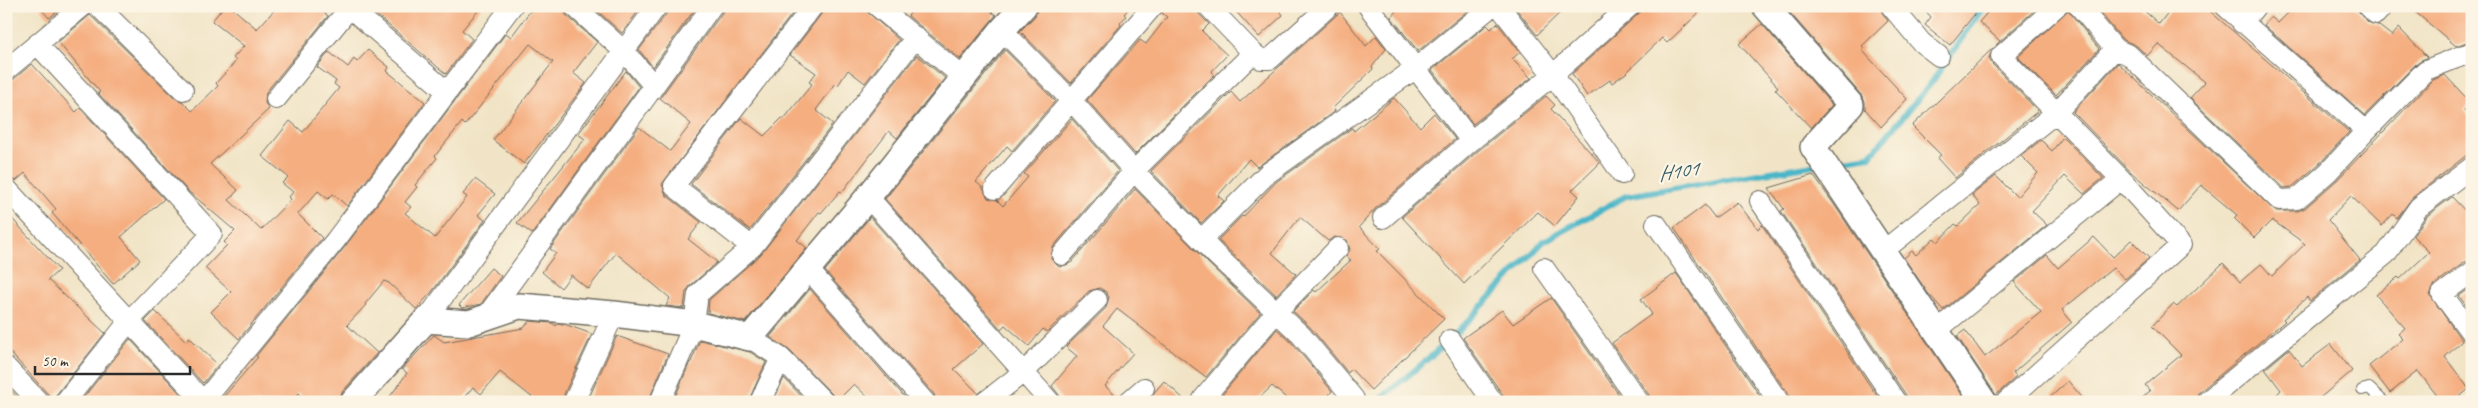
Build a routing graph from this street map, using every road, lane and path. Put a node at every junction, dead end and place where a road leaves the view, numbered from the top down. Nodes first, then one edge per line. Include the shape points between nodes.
1 (82, 6) edge
2 (98, 6) edge
3 (512, 6) edge
4 (574, 6) edge
5 (657, 6) edge
6 (712, 6) edge
7 (813, 6) edge
8 (877, 6) edge
9 (1024, 6) edge
10 (1153, 6) edge
11 (1208, 6) edge
12 (1328, 6) edge
13 (1368, 6) edge
14 (1492, 6) edge
15 (1499, 6) edge
16 (1765, 6) edge
17 (1891, 6) edge
18 (2056, 6) edge
19 (2079, 6) edge
20 (2225, 6) edge
21 (2256, 6) edge
22 (2368, 6) edge
23 (2383, 6) edge
24 (350, 7) edge
25 (1624, 8) edge
26 (2242, 23) junction
27 (1002, 30) junction
28 (916, 37) junction
29 (37, 44) junction
30 (2115, 49) junction
31 (625, 52) junction
32 (2472, 52) edge
33 (1253, 53) junction
34 (1939, 56) dead end
35 (1416, 68) junction
36 (6, 70) edge
37 (1553, 75) junction
38 (964, 78) junction
39 (654, 86) junction
40 (183, 90) dead end
41 (446, 91) junction
42 (276, 99) dead end
43 (1071, 100) junction
44 (2057, 112) junction
45 (2366, 131) junction
46 (1472, 141) junction
47 (2472, 168) edge
48 (1134, 171) junction
49 (1622, 174) dead end
50 (2121, 179) junction
51 (6, 188) edge
52 (995, 189) dead end
53 (868, 197) junction
54 (1760, 201) dead end
55 (1383, 218) dead end
56 (1656, 224) dead end
57 (1201, 240) junction
58 (752, 247) junction
59 (1338, 248) dead end
60 (1883, 250) junction
61 (1062, 255) dead end
62 (1544, 268) dead end
63 (808, 270) junction
64 (2472, 272) edge
65 (1097, 300) dead end
66 (1277, 312) junction
67 (614, 314) junction
68 (486, 316) junction
69 (130, 320) junction
70 (426, 320) junction
71 (694, 324) junction
72 (1936, 331) junction
73 (2472, 334) edge
74 (750, 338) junction
75 (1450, 340) dead end
76 (781, 358) junction
77 (6, 368) edge
78 (1025, 371) junction
79 (1144, 388) dead end
80 (2362, 390) dead end
81 (1203, 398) dead end
82 (575, 399) dead end
83 (1354, 399) dead end
84 (39, 402) edge
85 (65, 402) edge
86 (204, 402) edge
87 (353, 402) edge
88 (660, 402) edge
89 (760, 402) edge
90 (824, 402) edge
91 (925, 402) edge
92 (985, 402) edge
93 (1050, 402) edge
94 (1128, 402) edge
95 (1494, 402) edge
96 (1639, 402) edge
97 (1779, 402) edge
98 (1896, 402) edge
99 (1984, 402) edge
100 (2006, 402) edge
101 (2206, 402) edge
102 (2384, 402) edge

1 - 29 street
2 - 40 street
3 - 41 street via 464,73
4 - 31 street
5 - 31 street
6 - 39 street
7 - 58 street via 674,186
8 - 28 street
9 - 27 street
10 - 43 street
11 - 33 street
12 - 33 street via 1270,59 1261,59
13 - 35 street
14 - 35 street
15 - 37 street
16 - 60 street via 1851,105 1814,146
17 - 34 street via 1922,43
18 - 44 street via 2001,56
19 - 30 street
20 - 26 street
21 - 26 street
22 - 23 street via 2376,14
24 - 41 street
24 - 42 street
25 - 37 street
26 - 45 street
27 - 38 street
27 - 43 street
28 - 38 street
28 - 58 street
29 - 36 street
29 - 69 street via 212,234
30 - 44 street
30 - 45 street via 2129,55 2279,200 2297,199 2328,172
31 - 39 street
31 - 70 street
32 - 45 street via 2426,70
33 - 48 street
35 - 46 street
35 - 57 street via 1268,173
37 - 46 street
37 - 49 street
38 - 53 street
39 - 68 street
41 - 86 street via 336,241
43 - 48 street
43 - 52 street
44 - 50 street
44 - 60 street
46 - 55 street
47 - 101 street via 2419,207 2386,254
48 - 57 street
48 - 61 street
50 - 72 street
50 - 100 street via 2181,245
51 - 69 street
53 - 63 street
53 - 78 street
54 - 98 street
56 - 97 street
57 - 66 street
58 - 71 street via 698,294
59 - 66 street
60 - 72 street
62 - 96 street
63 - 74 street
63 - 91 street
64 - 73 street via 2442,294
65 - 78 street
66 - 81 street
66 - 83 street via 1301,335
67 - 68 street via 520,306
67 - 71 street
67 - 82 street
68 - 70 street via 470,323
69 - 85 street
69 - 86 street
70 - 87 street
71 - 74 street
71 - 88 street
72 - 99 street
74 - 76 street
75 - 95 street
76 - 89 street
76 - 90 street
77 - 84 street
78 - 92 street
78 - 93 street
79 - 94 street
80 - 102 lane via 2369,388

